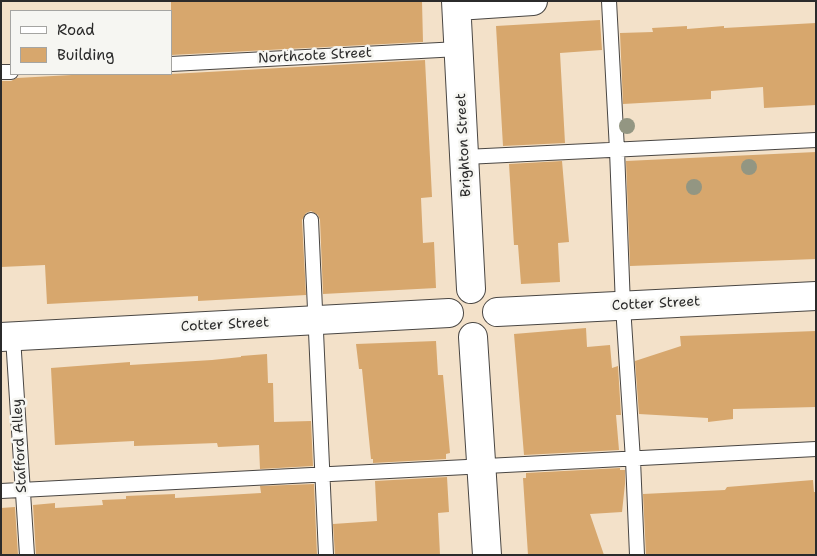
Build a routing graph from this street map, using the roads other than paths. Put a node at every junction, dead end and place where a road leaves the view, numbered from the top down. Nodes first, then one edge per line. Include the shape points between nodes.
1 (533, 1) edge
2 (609, 1) edge
3 (457, 4) edge
4 (459, 49) junction
5 (172, 64) edge
6 (816, 140) edge
7 (617, 150) junction
8 (465, 157) junction
9 (311, 220) dead end
10 (471, 289) junction
11 (816, 296) edge
12 (623, 306) junction
13 (497, 312) junction
14 (449, 313) junction
15 (316, 321) junction
16 (7, 337) edge
17 (474, 337) junction
18 (816, 449) edge
19 (633, 460) junction
20 (481, 466) junction
21 (322, 474) junction
22 (22, 489) junction
23 (1, 491) edge
24 (27, 555) edge
25 (326, 555) edge
26 (487, 555) edge
27 (637, 555) edge

1 - 3 street
2 - 7 lane
3 - 4 street, Brighton Street
4 - 5 lane, Northcote Street
4 - 8 street, Brighton Street
6 - 7 lane
7 - 8 lane
7 - 12 lane
8 - 10 street, Brighton Street
9 - 15 lane
10 - 13 street via 491,298
10 - 14 street via 458,295
11 - 12 street, Cotter Street
12 - 13 street, Cotter Street
12 - 19 lane
13 - 17 street via 493,327
14 - 15 street, Cotter Street
14 - 17 street via 450,321 459,332
15 - 16 street, Cotter Street
15 - 21 lane
16 - 22 lane, Stafford Alley
17 - 20 street
18 - 19 lane
19 - 20 lane
19 - 27 lane
20 - 21 lane
20 - 26 street
21 - 22 lane
21 - 25 lane
22 - 23 lane
22 - 24 lane, Stafford Alley

